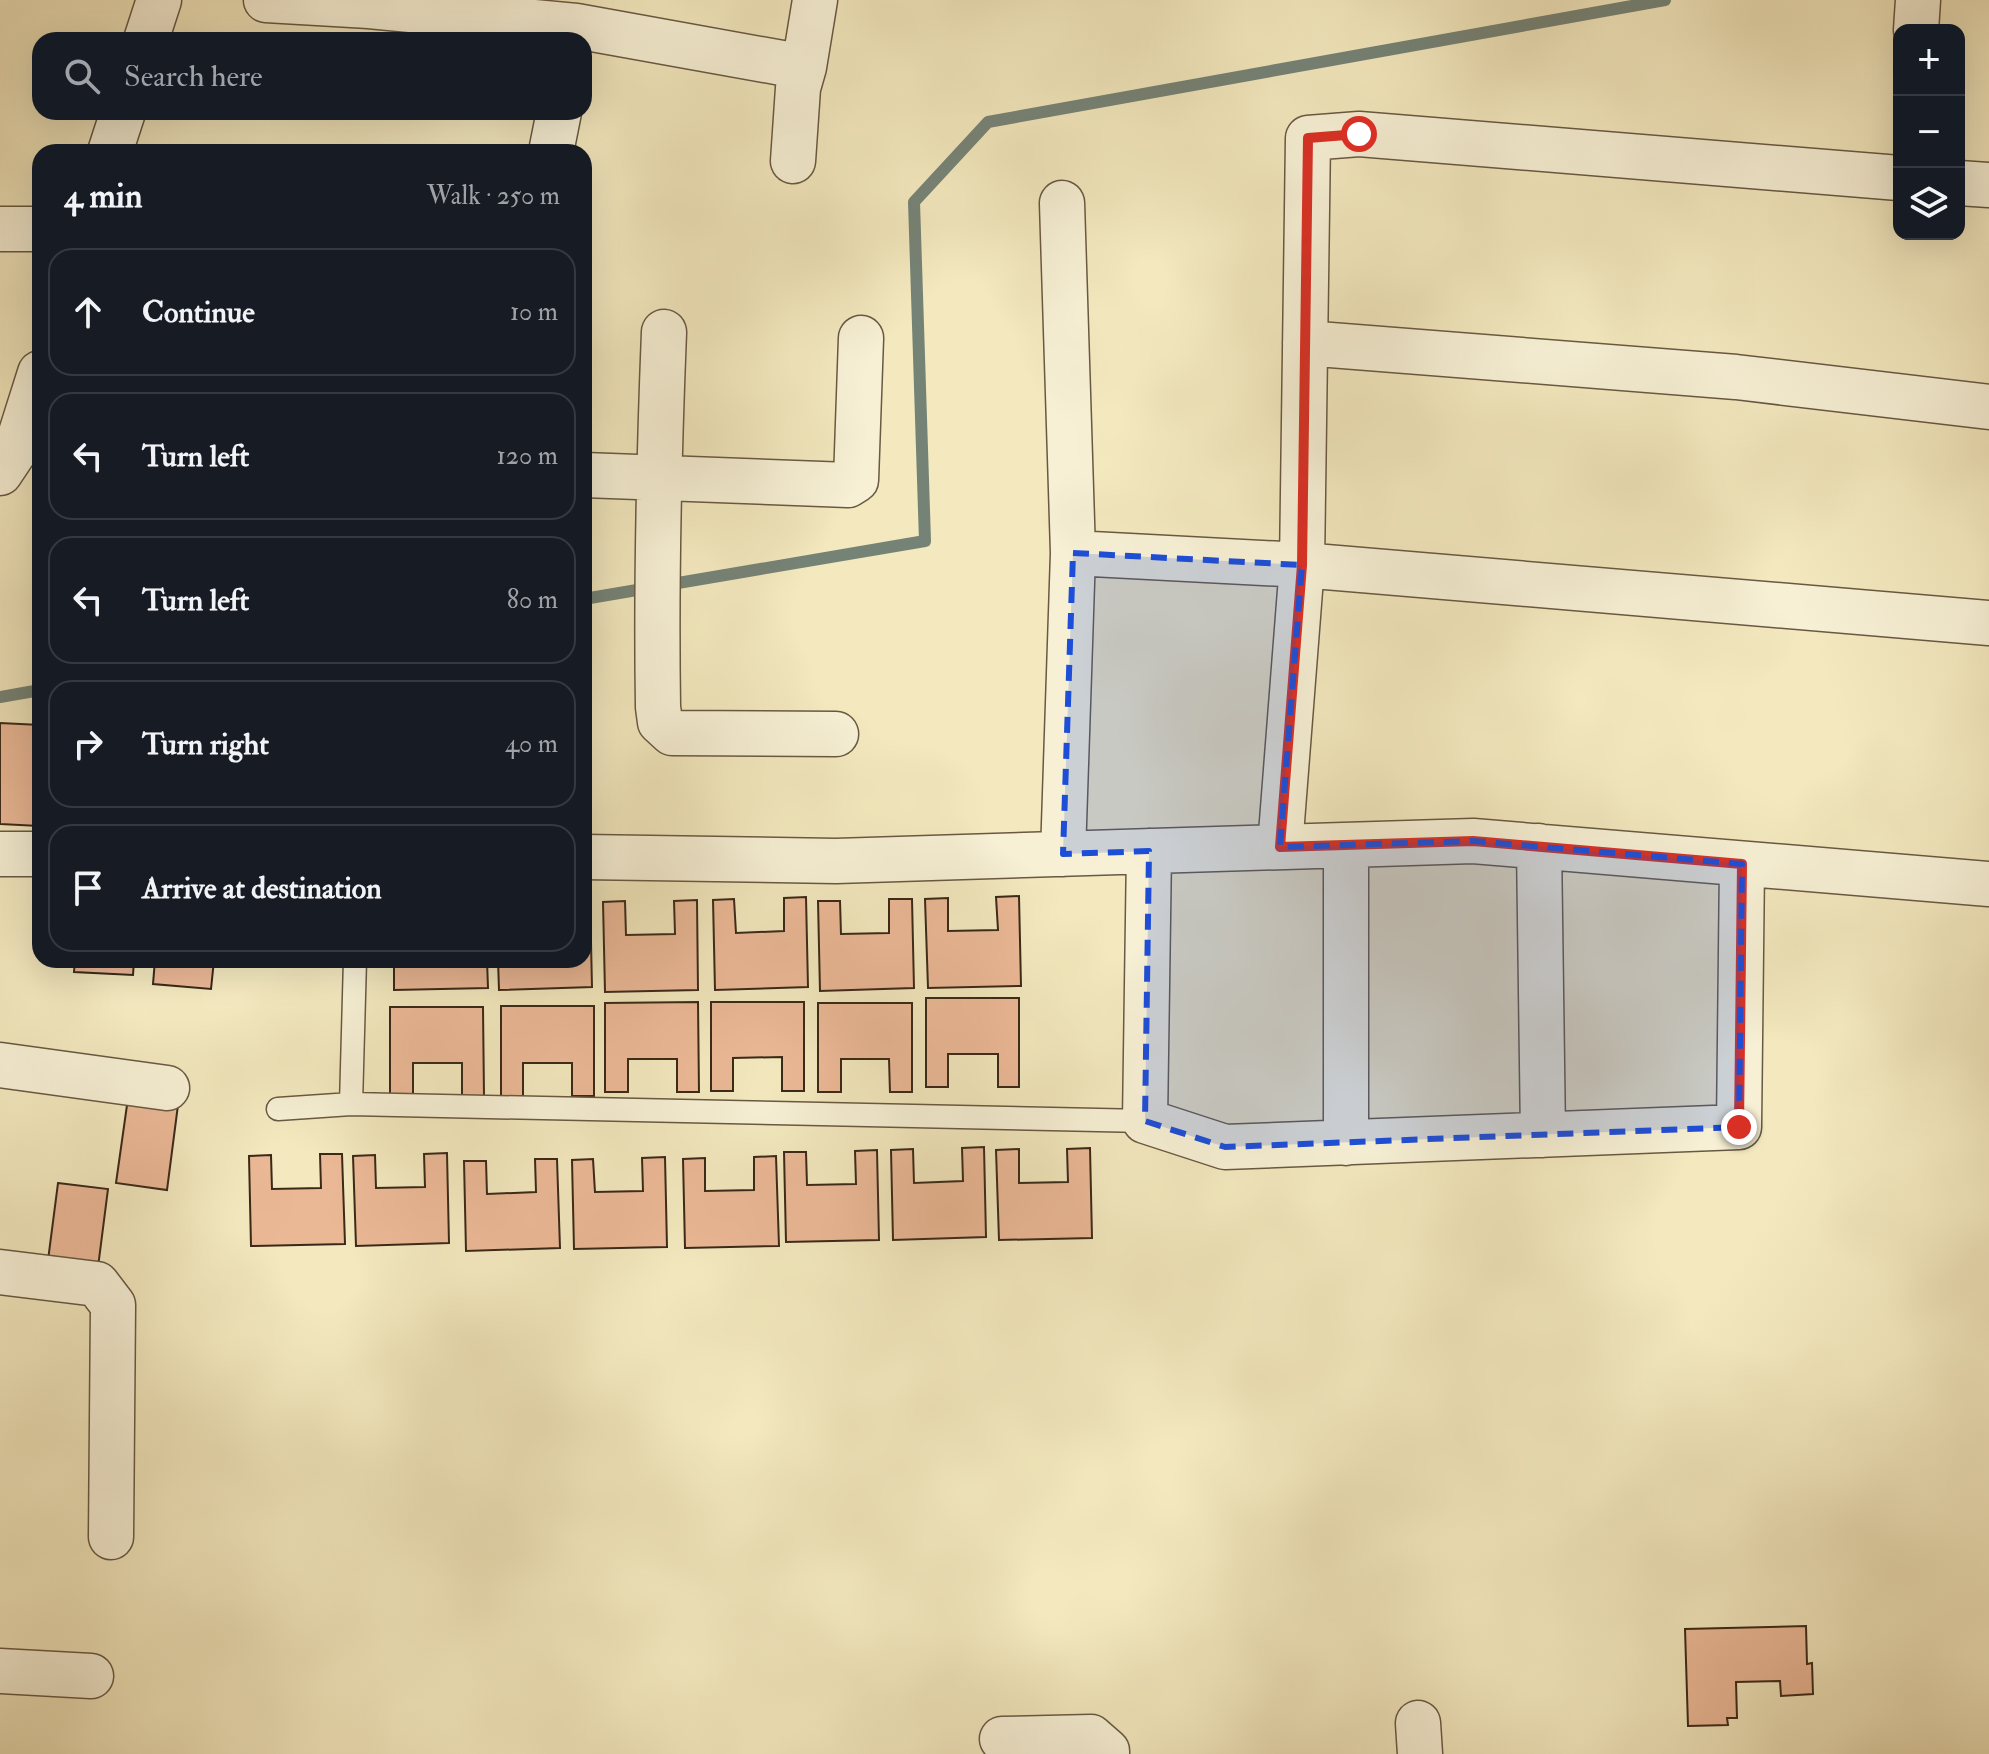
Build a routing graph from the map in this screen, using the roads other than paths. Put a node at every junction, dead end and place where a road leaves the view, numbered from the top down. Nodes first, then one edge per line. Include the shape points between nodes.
1 (159, 0) edge
2 (266, 0) edge
3 (815, 0) edge
4 (370, 3) edge
5 (576, 22) edge
6 (149, 32) edge
7 (804, 67) junction
8 (120, 120) edge
9 (557, 120) edge
10 (113, 144) edge
11 (553, 144) edge
12 (793, 161) dead end
13 (1893, 178) edge
14 (1965, 183) edge
15 (1989, 185) edge
16 (1062, 203) dead end
17 (0, 229) edge
18 (32, 229) edge
19 (664, 332) dead end
20 (861, 338) dead end
21 (1305, 343) junction
22 (32, 398) edge
23 (1989, 407) edge
24 (14, 455) edge
25 (592, 475) edge
26 (659, 478) junction
27 (1073, 553) junction
28 (1302, 565) junction
29 (1989, 623) edge
30 (836, 734) dead end
31 (1346, 845) junction
32 (1539, 846) junction
33 (1280, 847) junction
34 (1149, 851) junction
35 (0, 854) edge
36 (32, 854) edge
37 (1063, 854) junction
38 (592, 857) edge
39 (1742, 864) junction
40 (1989, 884) edge
41 (355, 968) edge
42 (0, 1065) edge
43 (167, 1088) dead end
44 (351, 1104) junction
45 (278, 1109) dead end
46 (1145, 1121) junction
47 (1543, 1135) junction
48 (1346, 1143) junction
49 (0, 1272) edge
50 (111, 1537) dead end
51 (0, 1671) edge
52 (91, 1676) dead end
53 (1002, 1739) dead end
54 (1107, 1754) edge

1 - 6 street
2 - 4 street
3 - 7 street
4 - 5 street
5 - 7 street
7 - 12 street
8 - 10 street
9 - 11 street
13 - 21 street via 1359,134 1308,138
14 - 15 street
16 - 27 street
17 - 18 street
19 - 26 street
20 - 26 street via 856,480 848,485
21 - 23 street via 1736,377
21 - 28 street
22 - 24 street
25 - 26 street
26 - 30 street via 660,722 672,733
27 - 28 street
27 - 37 street
28 - 29 street
28 - 33 street
31 - 32 street via 1473,841
31 - 33 street
31 - 48 street
32 - 39 street
32 - 47 street
33 - 34 street
34 - 37 street
34 - 46 street
35 - 36 street
37 - 38 street via 836,861
39 - 40 street
39 - 47 street via 1739,1127
41 - 44 lane
42 - 43 street
44 - 45 lane
44 - 46 lane
46 - 48 street via 1225,1147
47 - 48 street
49 - 50 street via 97,1284 113,1305
51 - 52 street
53 - 54 street via 1091,1737

